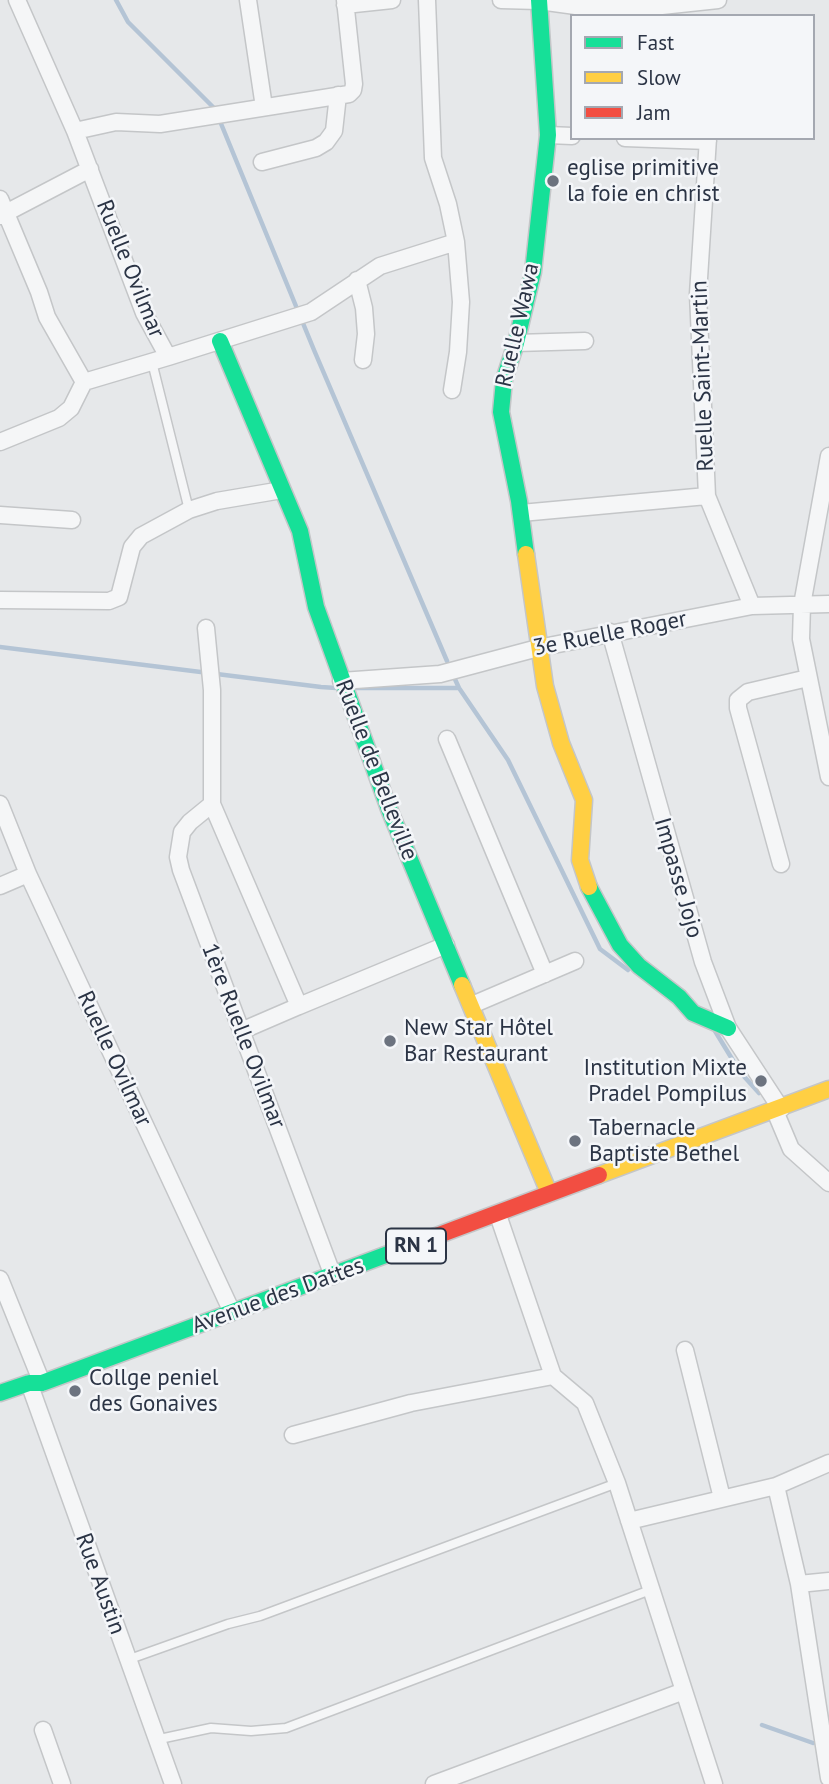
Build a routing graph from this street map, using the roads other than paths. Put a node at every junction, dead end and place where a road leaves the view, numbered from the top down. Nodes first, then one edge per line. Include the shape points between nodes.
1 (17, 0) edge
2 (248, 0) edge
3 (392, 0) edge
4 (427, 0) edge
5 (500, 0) edge
6 (539, 1) edge
7 (345, 2) edge
8 (713, 4) edge
9 (338, 95) junction
10 (264, 107) junction
11 (75, 131) junction
12 (548, 135) junction
13 (570, 136) edge
14 (708, 140) edge
15 (262, 162) dead end
16 (90, 169) junction
17 (2, 210) edge
18 (456, 242) junction
19 (357, 280) junction
20 (220, 341) junction
21 (585, 341) dead end
22 (516, 343) junction
23 (160, 360) junction
24 (363, 360) dead end
25 (84, 382) junction
26 (452, 390) dead end
27 (0, 442) edge
28 (829, 456) edge
29 (282, 490) junction
30 (707, 496) junction
31 (189, 510) junction
32 (521, 513) junction
33 (0, 515) edge
34 (72, 520) dead end
35 (0, 600) edge
36 (829, 604) edge
37 (802, 605) junction
38 (752, 606) junction
39 (206, 628) dead end
40 (610, 632) junction
41 (538, 648) junction
42 (808, 678) junction
43 (343, 686) junction
44 (447, 739) dead end
45 (829, 777) edge
46 (0, 804) edge
47 (212, 804) junction
48 (781, 864) dead end
49 (28, 874) junction
50 (0, 886) edge
51 (446, 945) junction
52 (575, 961) dead end
53 (545, 974) junction
54 (472, 1005) junction
55 (299, 1006) junction
56 (728, 1028) junction
57 (241, 1031) junction
58 (829, 1089) edge
59 (778, 1110) junction
60 (829, 1183) edge
61 (549, 1193) junction
62 (498, 1215) junction
63 (333, 1276) junction
64 (0, 1279) edge
65 (232, 1312) junction
66 (685, 1350) dead end
67 (553, 1376) junction
68 (36, 1383) junction
69 (0, 1393) edge
70 (293, 1435) dead end
71 (829, 1463) edge
72 (617, 1483) junction
73 (776, 1486) junction
74 (722, 1498) junction
75 (629, 1521) junction
76 (829, 1581) edge
77 (799, 1584) junction
78 (653, 1589) junction
79 (127, 1660) junction
80 (684, 1692) junction
81 (43, 1730) dead end
82 (155, 1741) junction
83 (829, 1778) edge
84 (62, 1784) edge
85 (173, 1784) edge
86 (434, 1784) edge
87 (714, 1784) edge

1 - 11 street, Ruelle Ovilmar
2 - 10 street
3 - 7 street
4 - 18 street via 433,158
5 - 6 street
6 - 8 street via 583,7
6 - 12 street, Ruelle Wawa
7 - 9 street via 354,84 353,90
9 - 10 street
9 - 15 street via 334,131 326,142
10 - 11 street via 160,124 116,122
11 - 16 street, Ruelle Ovilmar
12 - 13 street
12 - 22 street, Ruelle Wawa via 533,272
14 - 30 street, Ruelle Saint-Martin via 698,294
16 - 17 street
16 - 23 street, Ruelle Ovilmar
17 - 25 street via 47,317
18 - 19 street via 380,266
18 - 26 street via 461,302
19 - 20 street via 311,312
19 - 24 street via 366,334
20 - 23 street
20 - 29 street, Ruelle de Belleville
21 - 22 street
22 - 32 street, Ruelle Wawa via 500,412
23 - 25 street, Ruelle Ovilmar
23 - 31 lane
25 - 27 street via 71,408 59,418
28 - 37 street
29 - 31 street
29 - 43 street, Ruelle de Belleville via 300,531 316,607
30 - 32 street
30 - 38 street, Ruelle Saint-Martin
31 - 35 street via 141,536 132,548 119,597 109,601
32 - 41 street, Ruelle Wawa
33 - 34 street
36 - 37 street, 3e Ruelle Roger
37 - 38 street, 3e Ruelle Roger
37 - 42 street via 801,639
38 - 40 street, 3e Ruelle Roger
39 - 47 street via 212,690
40 - 41 street, 3e Ruelle Roger
40 - 56 street, Impasse Jojo via 703,962
41 - 43 street, 3e Ruelle Roger via 440,674
41 - 56 street, Ruelle Wawa via 561,743 584,800 580,860 589,887 620,945 639,966 699,1017
42 - 45 street
42 - 48 street via 748,692 738,700
43 - 51 street, Ruelle de Belleville
44 - 53 street
46 - 49 street, Ruelle Ovilmar
47 - 55 street
47 - 57 street, 1ère Ruelle Ovilmar via 182,832 178,856
49 - 50 street
49 - 65 street, Ruelle Ovilmar
51 - 54 street, Ruelle de Belleville
51 - 55 street
52 - 53 street
53 - 54 street
54 - 61 street, Ruelle de Belleville
55 - 57 street
56 - 59 street, Impasse Jojo
57 - 63 street, 1ère Ruelle Ovilmar
58 - 59 street, Avenue des Dattes / RN 1
59 - 60 street, Impasse Jojo via 791,1149
59 - 61 street, Avenue des Dattes / RN 1
61 - 62 street, Avenue des Dattes / RN 1
62 - 63 street, Avenue des Dattes / RN 1
62 - 67 street
63 - 65 street, Avenue des Dattes / RN 1
64 - 68 street, Rue Austin
65 - 68 street, Avenue des Dattes / RN 1
66 - 74 street
67 - 70 street via 411,1403
67 - 72 street via 585,1403
68 - 69 street, Avenue des Dattes / RN 1
68 - 79 street, Rue Austin
71 - 73 street
72 - 75 street
72 - 79 lane via 260,1616
73 - 74 street
73 - 77 street
74 - 75 street
75 - 78 street
76 - 77 street
77 - 83 street
78 - 80 street
78 - 82 lane via 286,1728 211,1728
79 - 82 street, Rue Austin
80 - 86 street
80 - 87 street
81 - 84 street
82 - 85 street, Rue Austin

